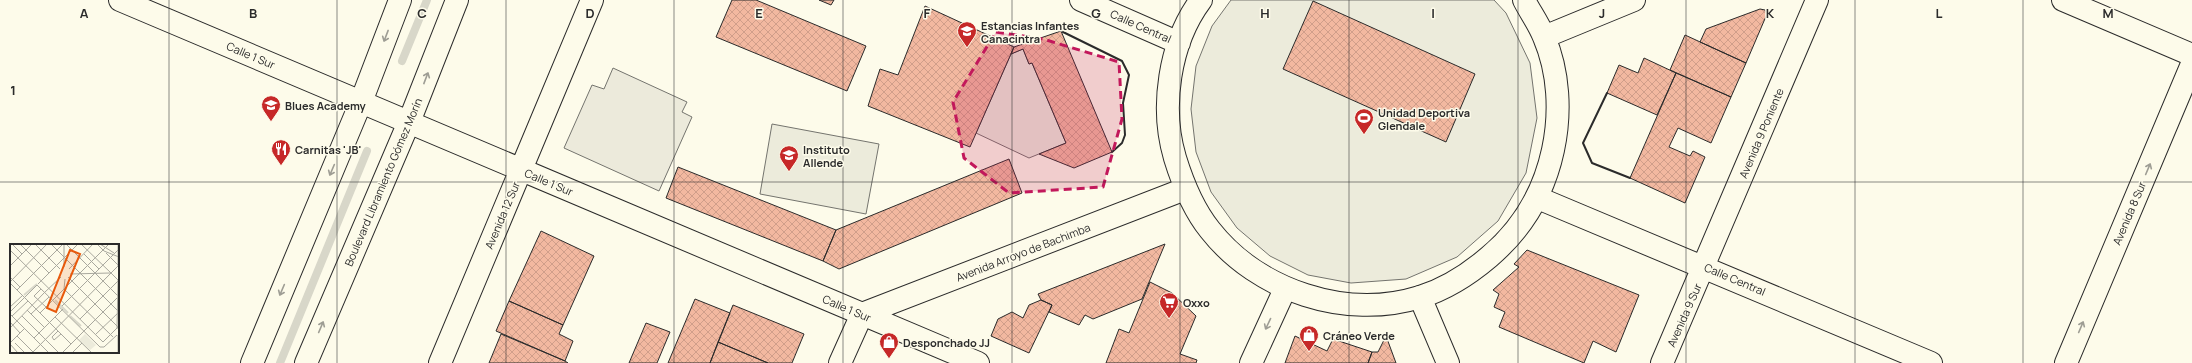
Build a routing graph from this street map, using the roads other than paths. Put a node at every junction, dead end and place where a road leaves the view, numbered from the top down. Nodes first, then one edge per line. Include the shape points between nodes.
1 (120, 0) edge
2 (400, 0) edge
3 (457, 0) edge
4 (592, 0) edge
5 (1081, 0) edge
6 (1201, 0) edge
7 (1524, 0) edge
8 (1634, 0) edge
9 (1817, 0) edge
10 (2063, 0) edge
11 (1544, 37) junction
12 (1179, 43) junction
13 (2192, 55) edge
14 (2192, 64) edge
15 (361, 102) junction
16 (409, 122) junction
17 (521, 170) junction
18 (1185, 189) junction
19 (1538, 198) junction
20 (1705, 266) junction
21 (1285, 289) junction
22 (1420, 297) junction
23 (862, 314) junction
24 (252, 363) edge
25 (306, 363) edge
26 (440, 363) edge
27 (840, 363) edge
28 (978, 363) edge
29 (1251, 363) edge
30 (1448, 363) edge
31 (1662, 363) edge
32 (1931, 363) edge
33 (2066, 363) edge

1 - 15 street, Calle 1 Sur
2 -> 15 street
16 -> 3 street, Boulevard Libramiento Gómez Morín
4 - 17 street, Avenida 12 Sur
5 - 12 street, Calle Central
6 - 12 street
7 - 11 street
8 - 11 street
9 - 20 street, Avenida 9 Poniente
10 - 13 street
11 - 19 street via 1554,69 1558,102 1557,135
12 - 18 street via 1168,92 1170,142
33 -> 14 street, Avenida 8 Sur
15 - 16 street, Calle 1 Sur
15 -> 24 street
16 - 17 street, Calle 1 Sur
25 -> 16 street, Boulevard Libramiento Gómez Morín
17 - 23 street, Calle 1 Sur
17 - 26 street, Avenida 12 Sur
18 - 21 street via 1210,230 1244,264
18 - 23 street, Avenida Arroyo de Bachimba
19 - 20 street, Calle Central
19 - 22 street via 1508,241 1468,275
20 - 31 street, Avenida 9 Sur
20 - 32 street, Calle Central
21 - 22 street via 1337,302 1375,304
21 -> 29 street
22 - 30 street
23 - 27 street
23 - 28 street, Calle 1 Sur

